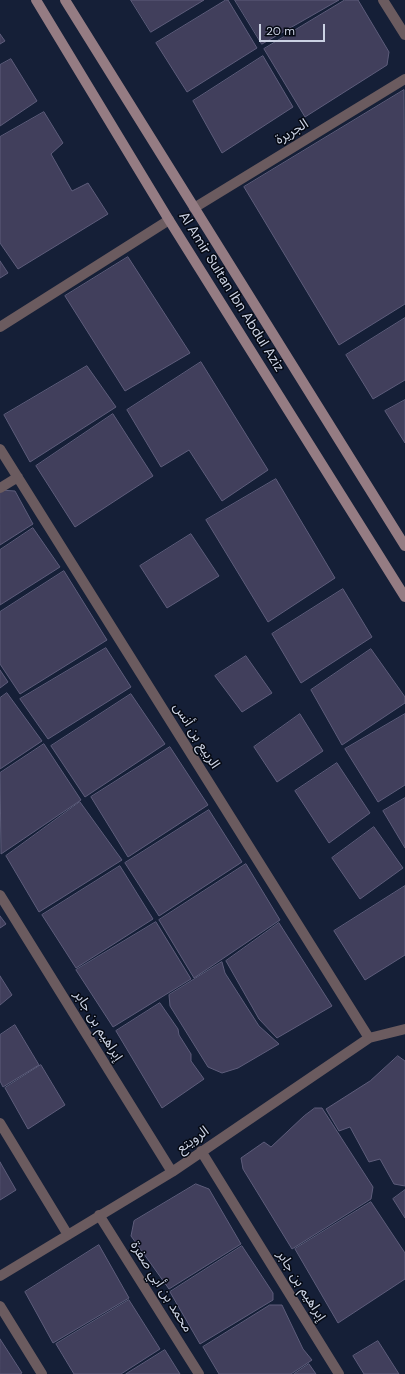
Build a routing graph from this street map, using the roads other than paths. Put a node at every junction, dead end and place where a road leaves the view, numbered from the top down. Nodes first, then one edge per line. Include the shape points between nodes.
1 (36, 0) edge
2 (65, 0) edge
3 (383, 0) edge
4 (405, 35) edge
5 (405, 79) edge
6 (194, 208) junction
7 (169, 220) junction
8 (0, 327) edge
9 (0, 449) edge
10 (18, 477) junction
11 (0, 488) edge
12 (405, 546) edge
13 (405, 597) edge
14 (0, 895) edge
15 (404, 1030) edge
16 (368, 1038) junction
17 (0, 1123) edge
18 (201, 1150) junction
19 (172, 1172) junction
20 (100, 1215) junction
21 (68, 1235) junction
22 (0, 1276) edge
23 (0, 1306) edge
24 (42, 1374) edge
25 (199, 1374) edge
26 (339, 1374) edge

1 - 7 street, Al Amir Sultan Ibn Abdul Aziz
2 - 6 street, Al Amir Sultan Ibn Abdul Aziz
3 - 4 street
5 - 6 street, الجريرة
6 - 12 street, Al Amir Sultan Ibn Abdul Aziz
7 - 8 street
7 - 13 street, Al Amir Sultan Ibn Abdul Aziz
9 - 10 street, الربيع بن أنس
10 - 11 street
10 - 16 street, الربيع بن أنس
14 - 19 street, إبراهيم بن جابر
15 - 16 street, الرويتع
16 - 18 street, الرويتع
17 - 21 street
18 - 19 street, الرويتع
18 - 26 street, إبراهيم بن جابر
19 - 20 street, الرويتع
20 - 21 street, الرويتع
20 - 25 street, محمد بن أبي صفرة
21 - 22 street, الرويتع
23 - 24 street

